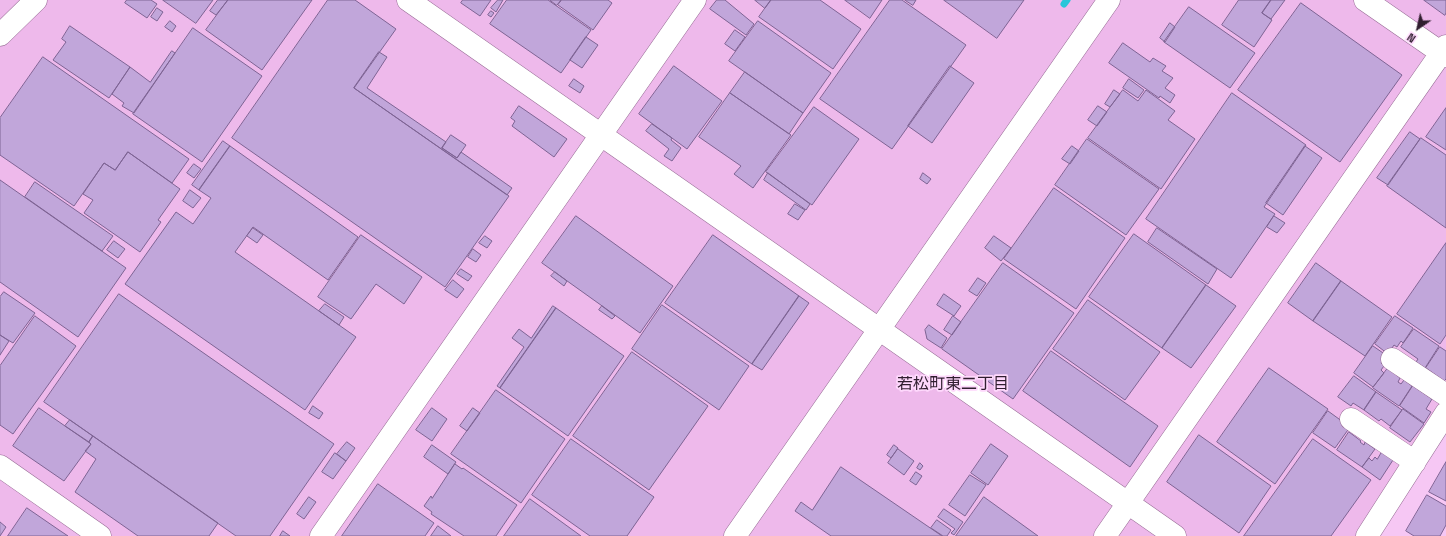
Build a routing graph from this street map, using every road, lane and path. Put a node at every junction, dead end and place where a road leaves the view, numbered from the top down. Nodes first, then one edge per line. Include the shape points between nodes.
1 (36, 0) edge
2 (408, 0) edge
3 (695, 0) edge
4 (1109, 0) edge
5 (1365, 0) edge
6 (0, 35) edge
7 (1444, 52) edge
8 (601, 135) junction
9 (879, 330) junction
10 (1392, 359) dead end
11 (1446, 395) edge
12 (1446, 413) edge
13 (1352, 419) dead end
14 (1415, 462) junction
15 (0, 466) edge
16 (1128, 503) junction
17 (100, 536) edge
18 (321, 536) edge
19 (735, 536) edge
20 (1105, 536) edge
21 (1175, 536) edge
22 (1368, 536) edge

1 - 6 street
2 - 8 street
3 - 8 street
4 - 9 street
5 - 7 street
7 - 16 street
8 - 9 street
8 - 18 street
9 - 16 street
9 - 19 street
10 - 11 street
12 - 14 street
13 - 14 street
14 - 22 street
15 - 17 street
16 - 20 street
16 - 21 street

